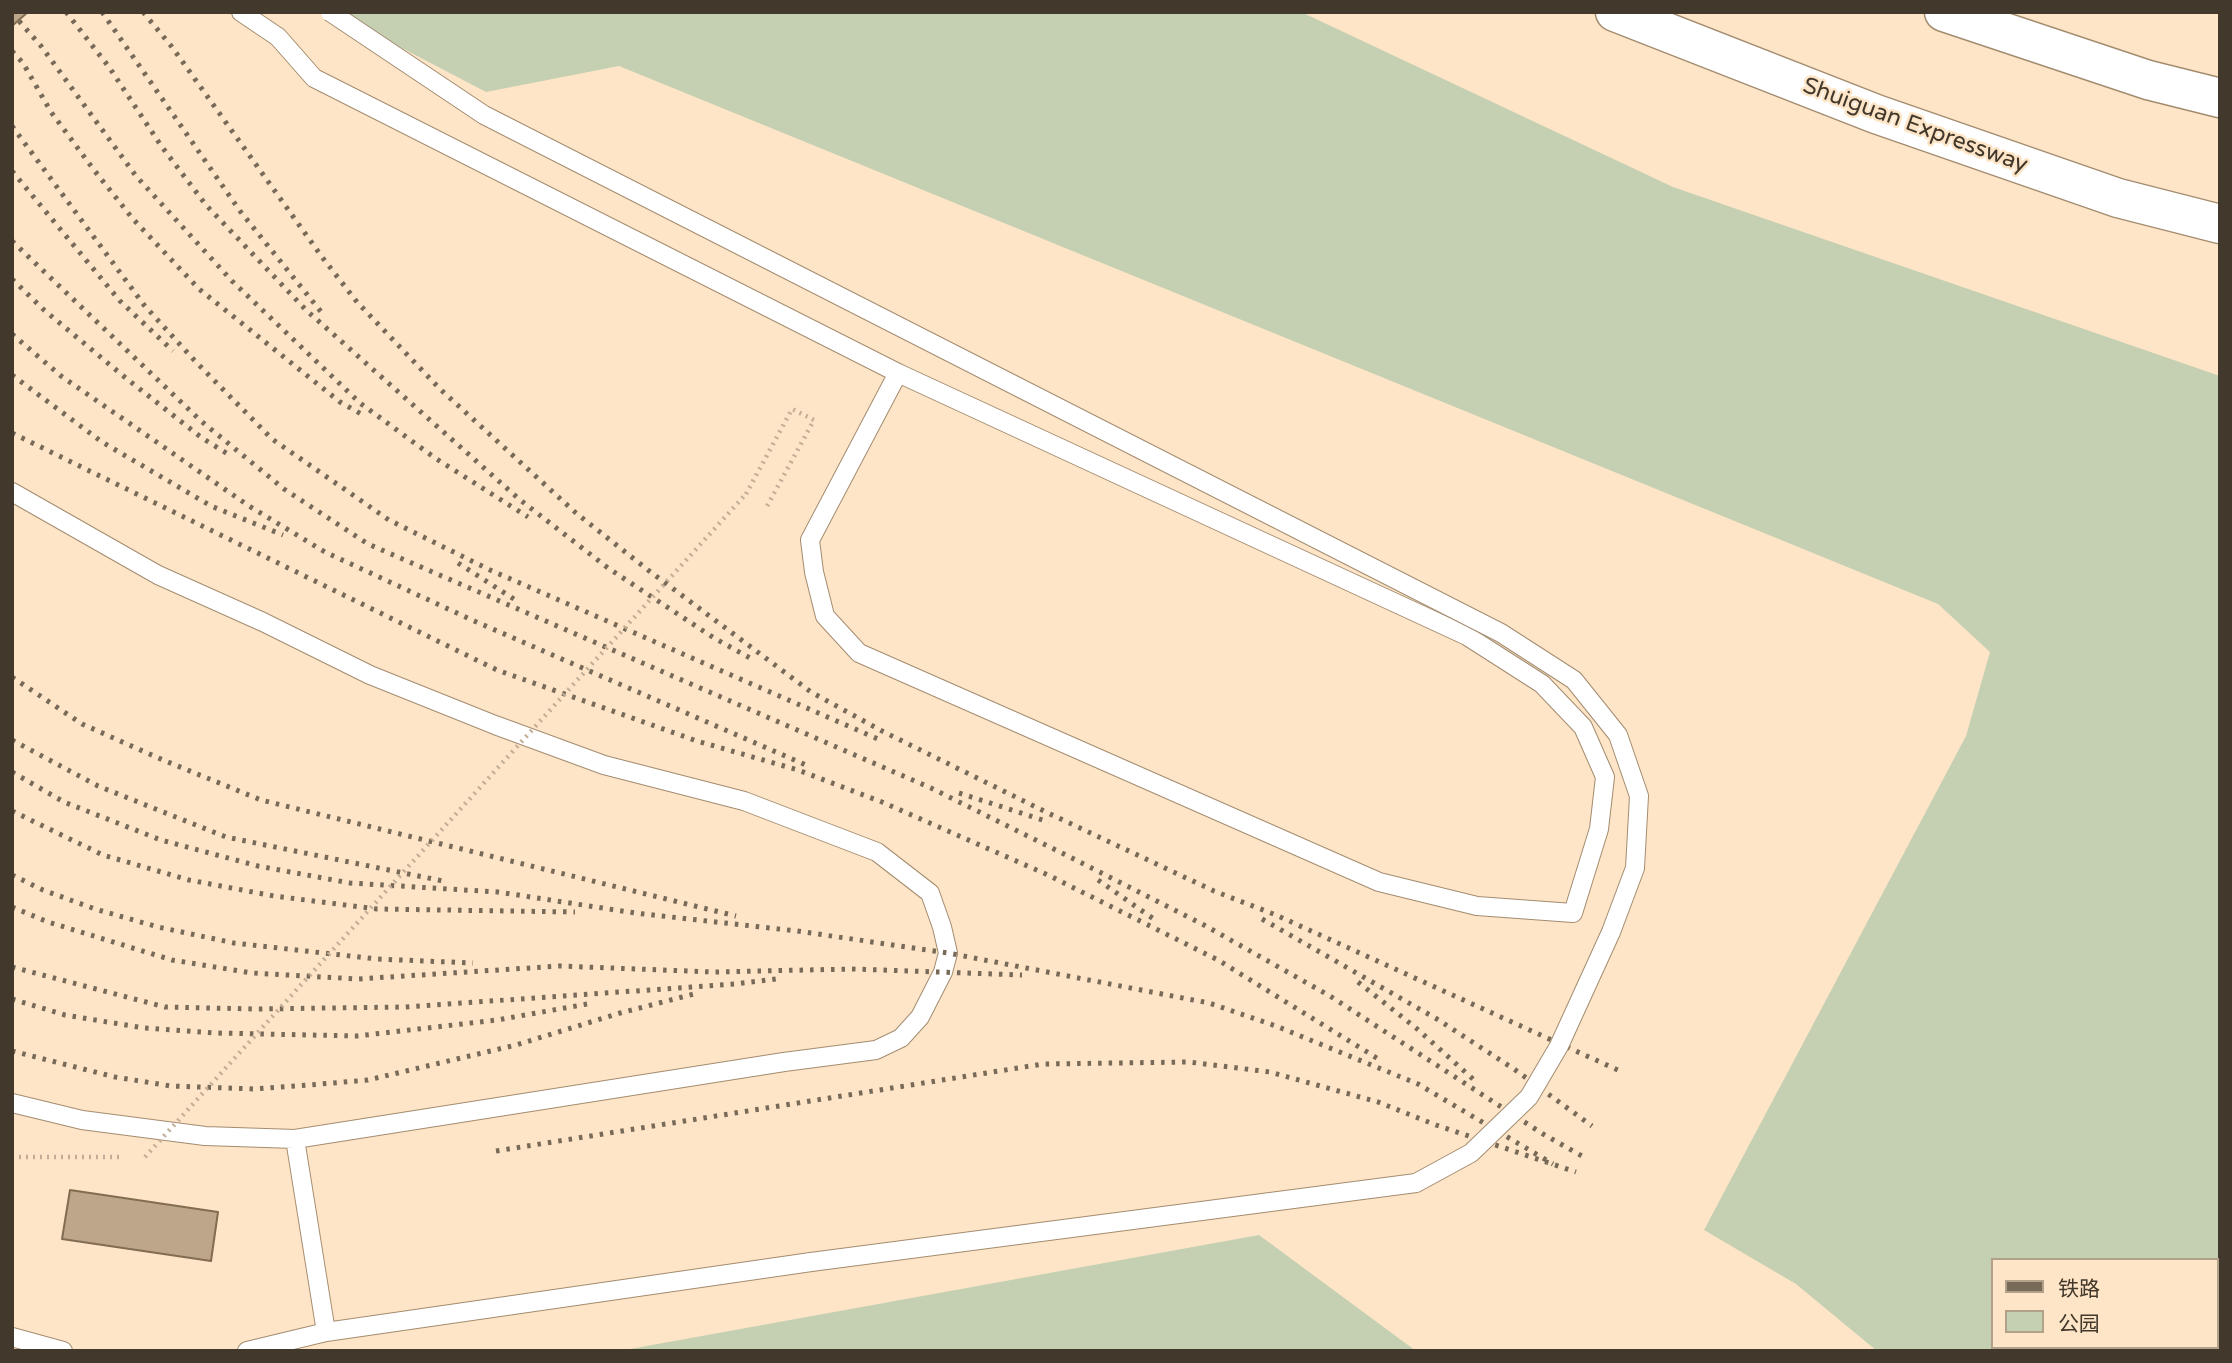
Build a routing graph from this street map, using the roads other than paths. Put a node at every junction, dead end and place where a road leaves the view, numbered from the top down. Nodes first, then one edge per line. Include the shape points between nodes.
1 (241, 12) edge
2 (330, 12) edge
3 (1615, 12) edge
4 (1944, 12) edge
5 (2220, 98) edge
6 (2220, 224) edge
7 (898, 373) junction
8 (12, 492) edge
9 (12, 1103) edge
10 (295, 1139) junction
11 (326, 1332) junction
12 (12, 1337) edge
13 (63, 1351) edge
14 (247, 1351) edge

1 - 7 lane via 278,37 314,78
2 - 11 lane, bridge via 484,115 1501,632 1574,680 1618,735 1639,796 1635,868 1559,1046 1529,1097 1471,1153 1416,1182
3 - 6 highway, Shuiguan Expressway via 1876,114 2118,198
4 - 5 highway via 2148,80
7 - 7 lane via 810,540 825,616 859,653 1379,882 1477,906 1573,913 1600,829 1605,777 1583,727 1542,684 1467,636
8 - 10 lane via 158,575 370,675 604,765 744,801 877,852 930,893 948,953 943,972 920,1017 901,1038 876,1050
9 - 10 lane via 82,1120 205,1136
10 - 11 lane
11 - 14 lane
12 - 13 lane

